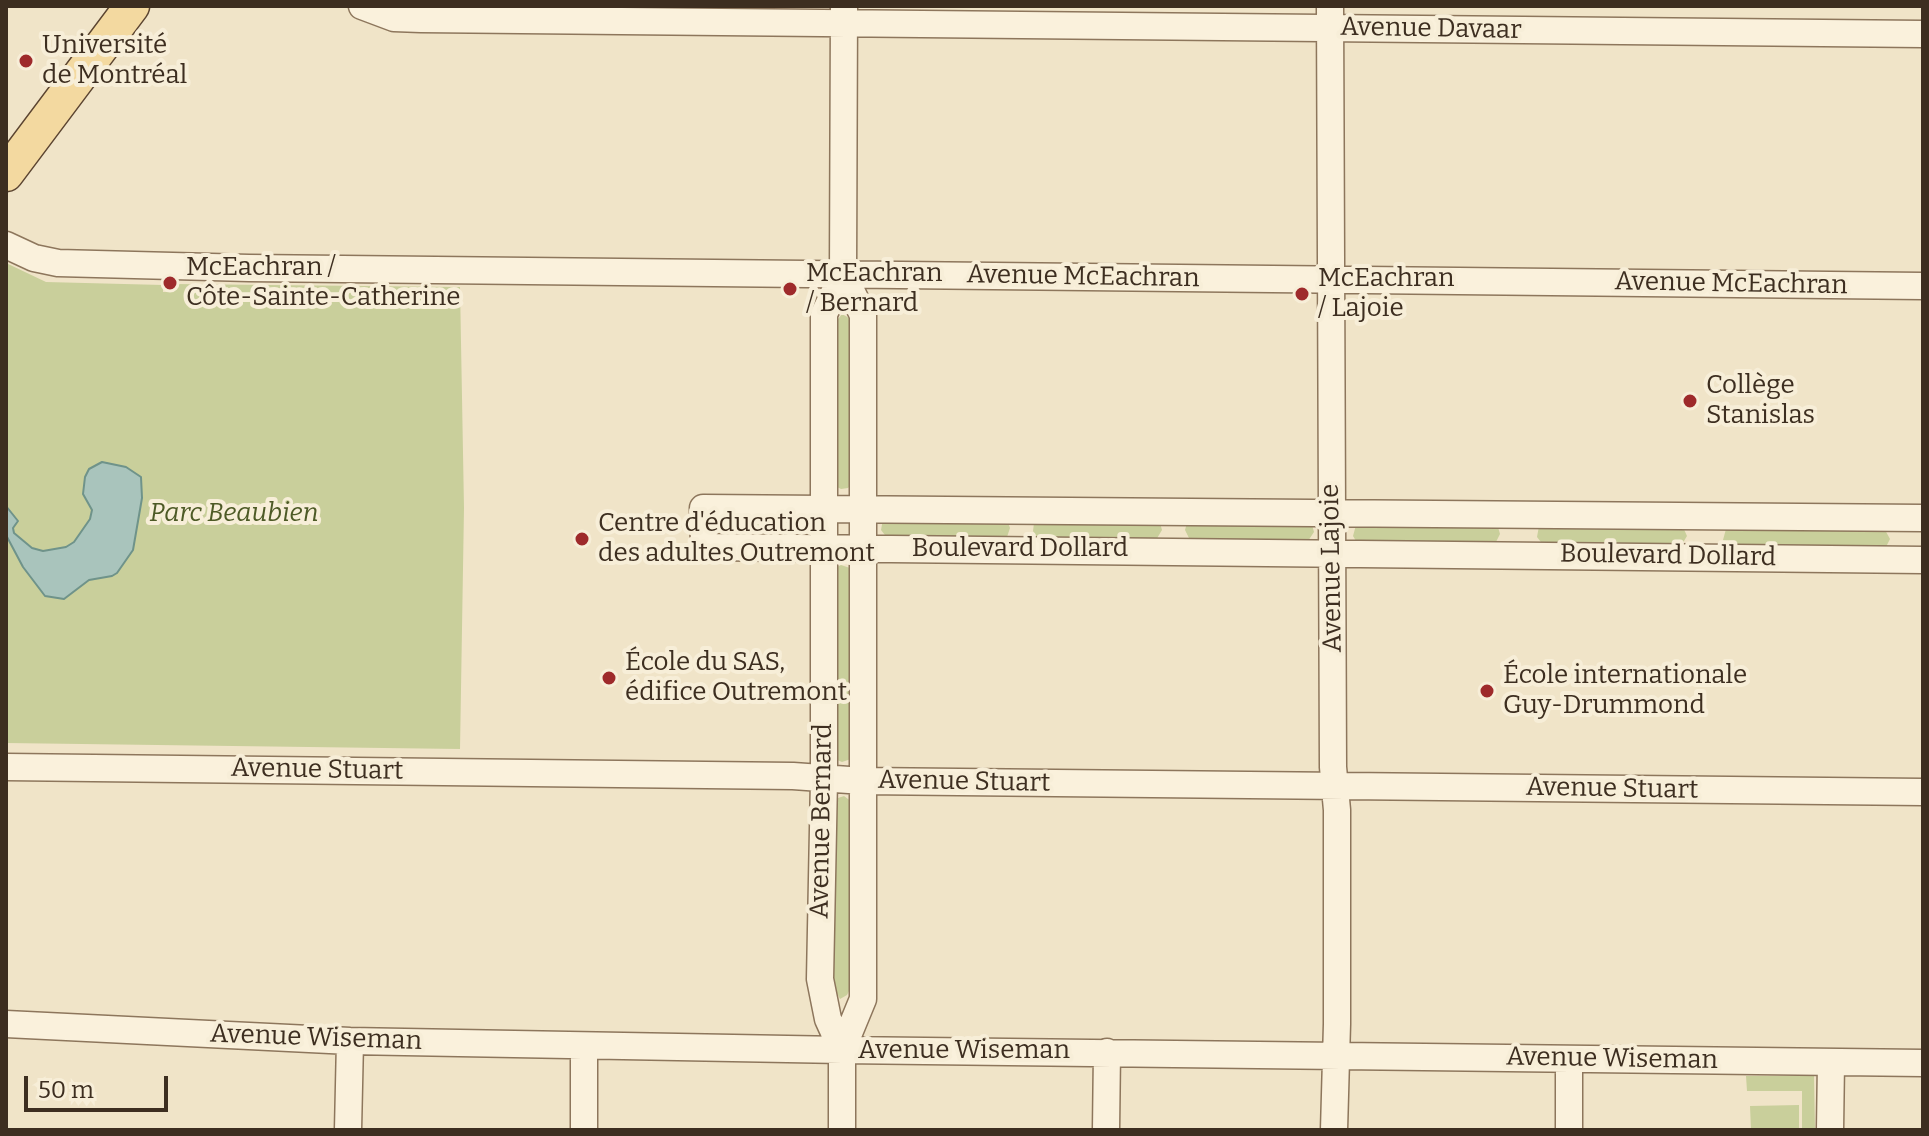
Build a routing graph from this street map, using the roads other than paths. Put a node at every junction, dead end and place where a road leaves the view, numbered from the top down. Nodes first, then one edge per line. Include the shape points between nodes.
1 (132, 6) edge
2 (362, 6) edge
3 (844, 14) edge
4 (1330, 17) edge
5 (1923, 34) edge
6 (10, 161) edge
7 (6, 245) edge
8 (843, 274) junction
9 (1330, 280) junction
10 (1923, 286) edge
11 (863, 507) junction
12 (823, 508) junction
13 (1332, 513) junction
14 (1923, 518) edge
15 (824, 548) junction
16 (863, 548) junction
17 (1333, 553) junction
18 (1923, 560) edge
19 (6, 767) edge
20 (824, 779) junction
21 (863, 781) junction
22 (1335, 786) junction
23 (1923, 792) edge
24 (6, 1024) edge
25 (350, 1041) junction
26 (584, 1046) junction
27 (842, 1050) junction
28 (1107, 1052) junction
29 (1336, 1056) junction
30 (1569, 1060) junction
31 (1831, 1062) junction
32 (1923, 1063) edge
33 (348, 1130) edge
34 (584, 1130) edge
35 (842, 1130) edge
36 (1106, 1130) edge
37 (1334, 1130) edge
38 (1569, 1130) edge
39 (1830, 1130) edge

1 - 6 main road
2 - 3 street, Avenue Davaar via 403,19
3 - 4 street, Avenue Davaar
3 - 8 street
4 - 5 street, Avenue Davaar
4 - 9 street, Avenue Lajoie
7 - 8 street, Avenue McEachran via 34,258 67,264
8 - 9 street, Avenue McEachran
8 - 11 street, Avenue Bernard via 863,315
8 - 12 street, Avenue Bernard via 824,314
9 - 10 street, Avenue McEachran
9 - 13 street, Avenue Lajoie
11 - 12 street, Boulevard Dollard
11 - 13 street, Boulevard Dollard
11 - 16 street, Avenue Bernard
12 - 15 street, Avenue Bernard
12 - 15 street, Boulevard Dollard via 703,508 704,547
13 - 14 street, Boulevard Dollard
13 - 17 street, Avenue Lajoie
15 - 16 street, Boulevard Dollard
15 - 20 street, Avenue Bernard
16 - 17 street, Boulevard Dollard
16 - 21 street, Avenue Bernard
17 - 18 street, Boulevard Dollard
17 - 22 street, Avenue Lajoie
19 - 20 street, Avenue Stuart
20 - 21 street, Avenue Stuart
20 - 27 street, Avenue Bernard via 820,979 828,1019
21 - 22 street, Avenue Stuart
21 - 27 street, Avenue Bernard via 863,999
22 - 23 street, Avenue Stuart
22 - 29 street, Avenue Lajoie
24 - 25 street, Avenue Wiseman
25 - 26 street, Avenue Wiseman
25 - 33 street
26 - 27 street, Avenue Wiseman
26 - 34 street
27 - 28 street, Avenue Wiseman
27 - 35 street, Avenue Bernard
28 - 29 street, Avenue Wiseman
28 - 36 street
29 - 30 street, Avenue Wiseman
29 - 37 street, Avenue Lajoie
30 - 31 street, Avenue Wiseman
30 - 38 street
31 - 32 street, Avenue Wiseman
31 - 39 street

